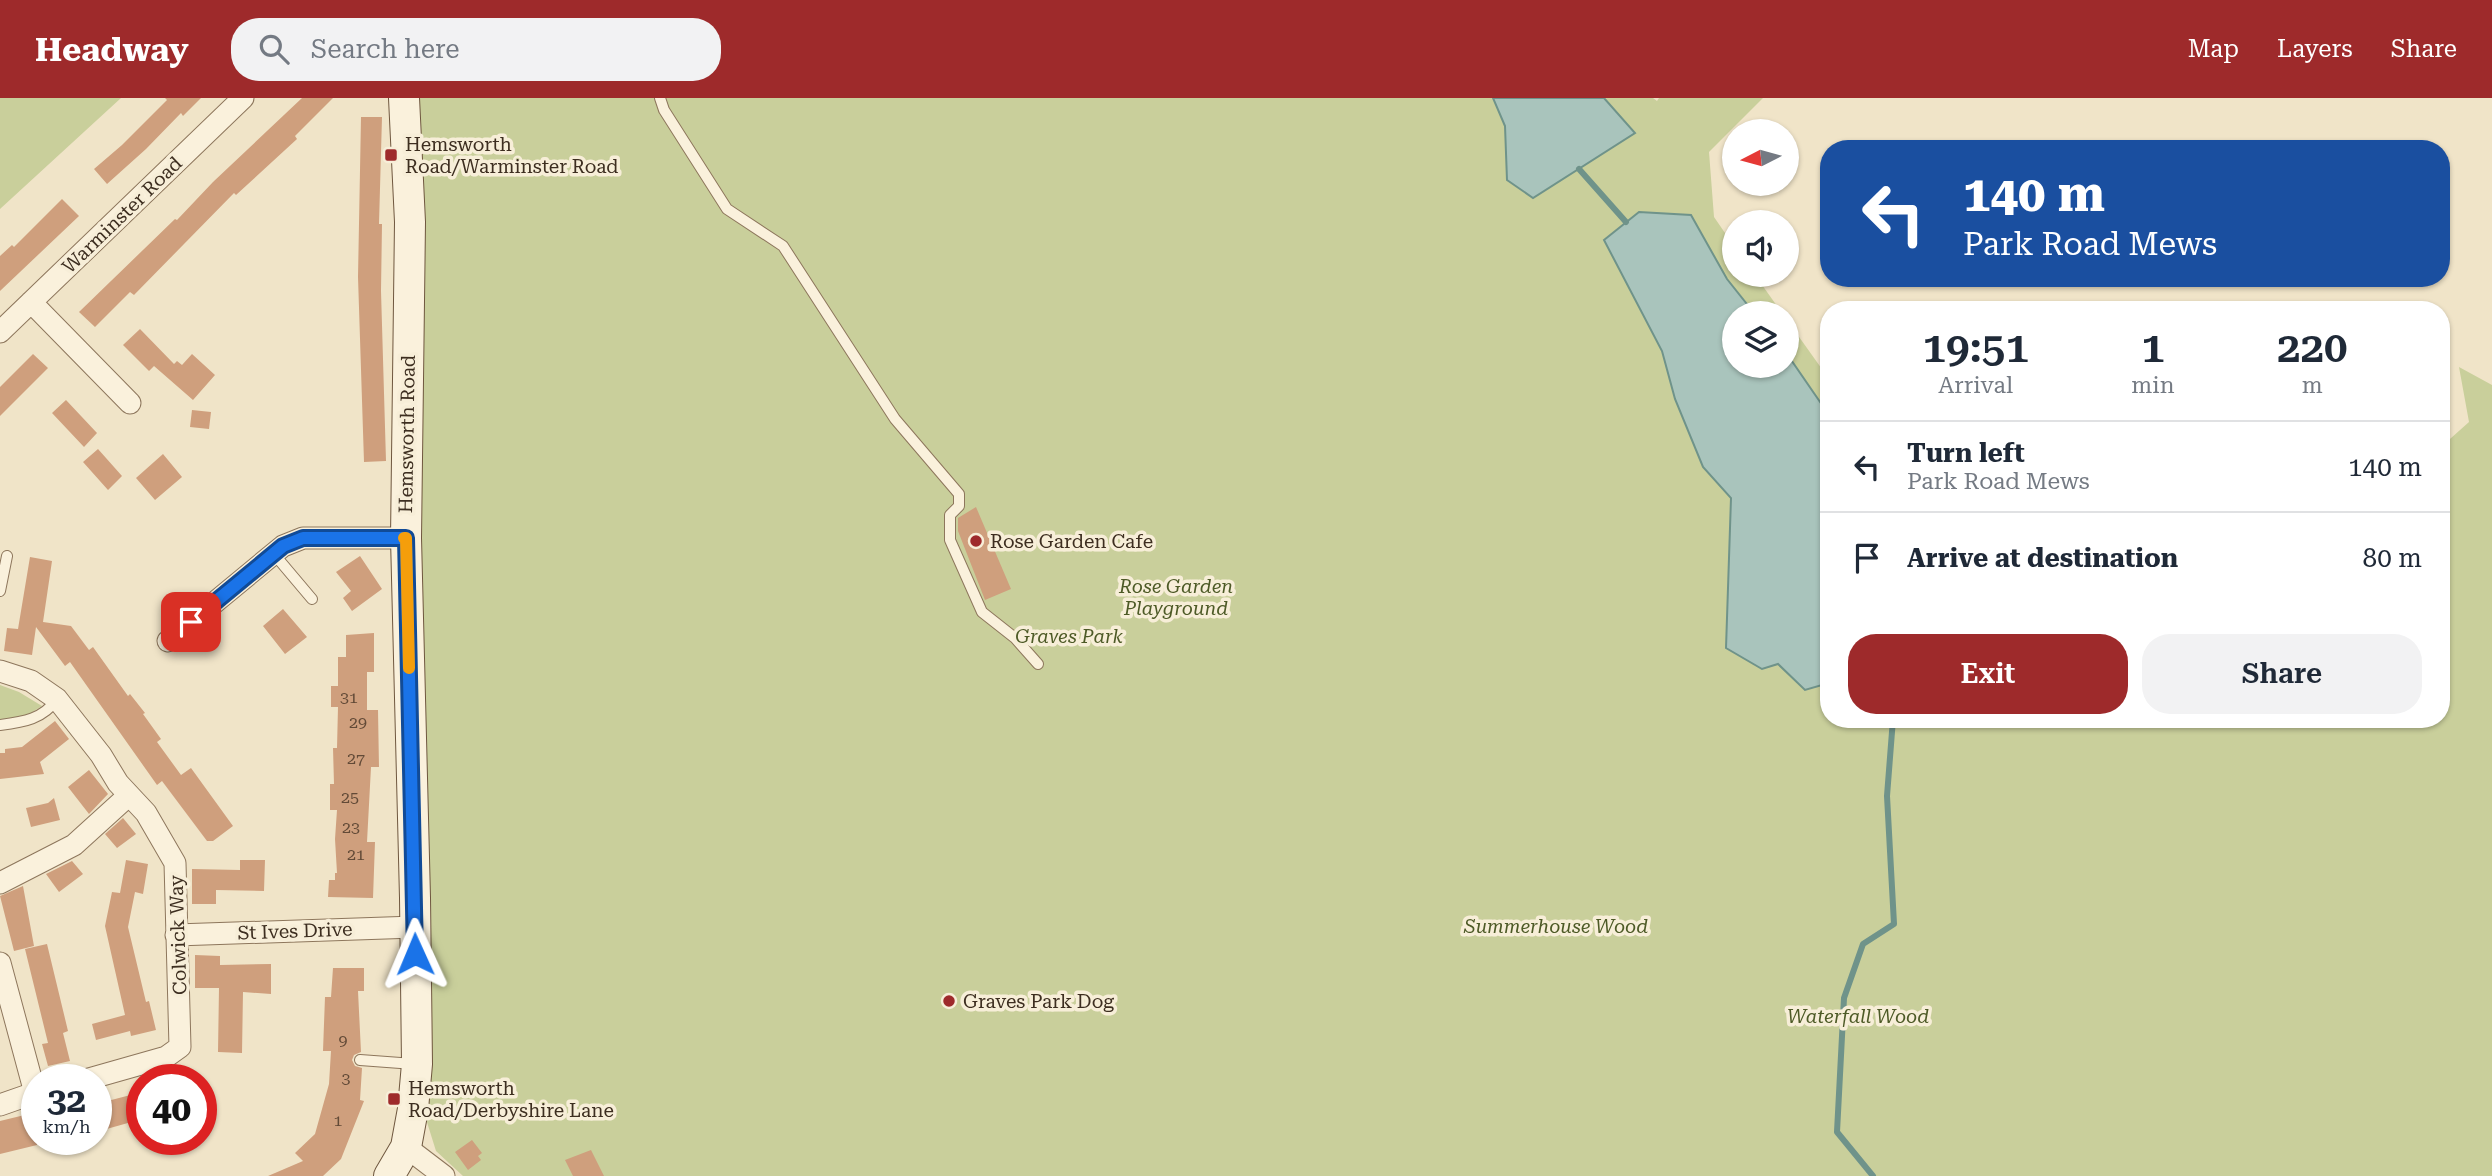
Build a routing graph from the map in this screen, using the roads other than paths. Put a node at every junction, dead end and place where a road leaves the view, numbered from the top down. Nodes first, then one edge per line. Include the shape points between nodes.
1 (243, 98) edge
2 (404, 98) edge
3 (660, 98) edge
4 (31, 302) junction
5 (0, 332) edge
6 (130, 403) dead end
7 (406, 538) junction
8 (274, 554) junction
9 (7, 556) dead end
10 (0, 591) edge
11 (312, 598) dead end
12 (168, 641) dead end
13 (1038, 664) dead end
14 (0, 671) edge
15 (57, 699) junction
16 (0, 725) edge
17 (128, 796) junction
18 (0, 883) edge
19 (415, 927) junction
20 (176, 935) junction
21 (0, 963) edge
22 (360, 1060) dead end
23 (28, 1064) edge
24 (417, 1064) junction
25 (112, 1072) edge
26 (21, 1098) edge
27 (0, 1104) edge
28 (406, 1147) junction
29 (389, 1176) edge
30 (444, 1176) edge

1 - 4 street, Warminster Road
2 - 7 street, Hemsworth Road via 410,222
3 - 13 lane via 727,209 783,246 895,419 959,494 959,506 950,515 950,540 982,612
4 - 5 street, Warminster Road
4 - 6 street
7 - 8 street via 303,538
7 - 19 street, Hemsworth Road
8 - 11 lane
8 - 12 street
9 - 10 lane
14 - 15 street, Colwick Way via 31,681
15 - 16 lane via 48,712 26,722
15 - 17 street, Colwick Way
17 - 18 street via 74,845
17 - 20 street, Colwick Way via 146,813 175,863
19 - 20 street, St Ives Drive
19 - 24 street, Hemsworth Road
20 - 25 street, Colwick Way via 180,1047 166,1056
21 - 23 street
22 - 24 lane
24 - 28 street, Hemsworth Road
26 - 27 street
28 - 29 street, Hemsworth Road
28 - 30 street

